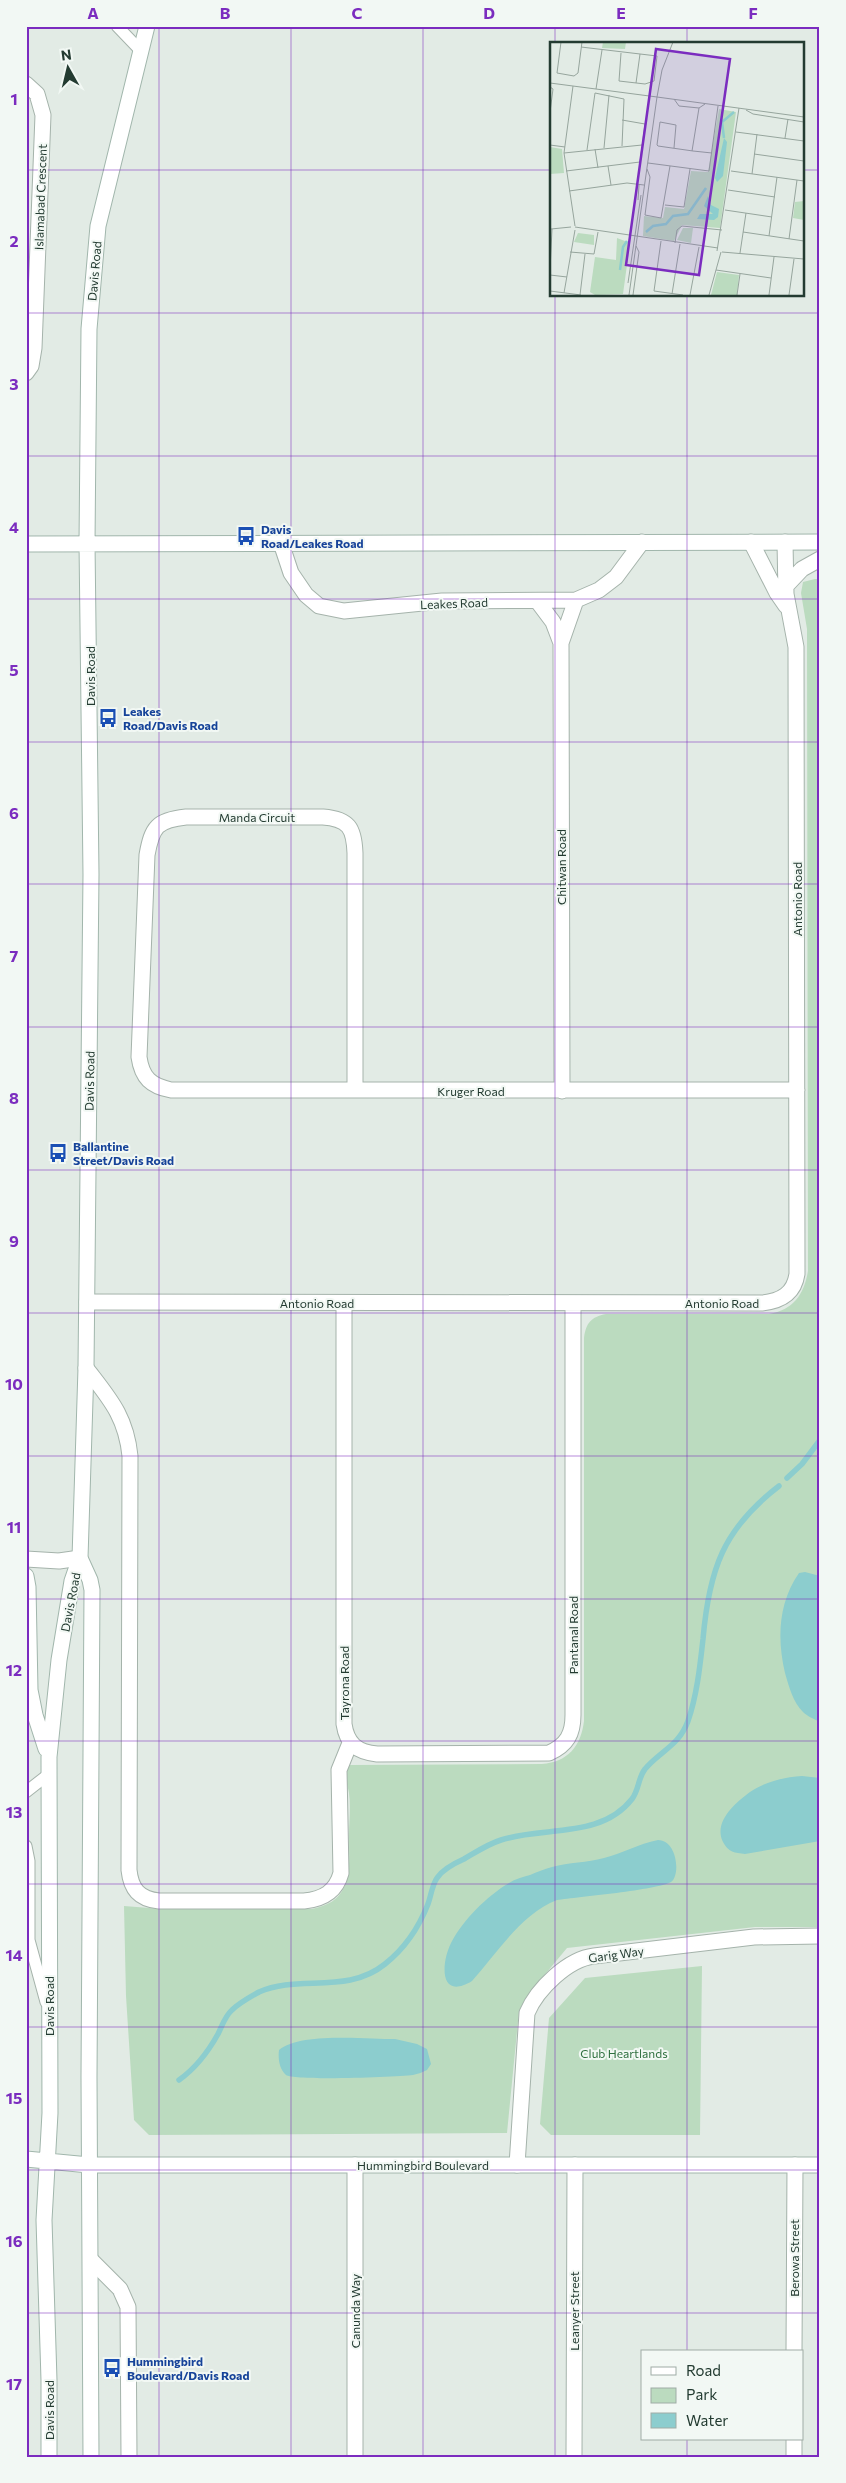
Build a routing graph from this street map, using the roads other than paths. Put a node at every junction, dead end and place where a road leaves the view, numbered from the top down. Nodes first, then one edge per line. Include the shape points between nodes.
1 (117, 26) edge
2 (147, 26) edge
3 (140, 50) junction
4 (26, 84) edge
5 (26, 373) edge
6 (642, 542) junction
7 (751, 542) junction
8 (785, 542) junction
9 (820, 542) edge
10 (87, 543) junction
11 (281, 543) junction
12 (26, 544) edge
13 (820, 559) edge
14 (785, 587) junction
15 (576, 600) junction
16 (538, 602) junction
17 (789, 610) junction
18 (561, 643) junction
19 (147, 1080) joint
20 (355, 1090) junction
21 (797, 1090) junction
22 (562, 1091) junction
23 (86, 1302) junction
24 (344, 1303) junction
25 (573, 1303) junction
26 (86, 1368) junction
27 (80, 1558) junction
28 (26, 1559) edge
29 (26, 1576) edge
30 (350, 1743) junction
31 (49, 1757) junction
32 (49, 1774) junction
33 (26, 1792) edge
34 (26, 1846) edge
35 (820, 1936) edge
36 (50, 2016) junction
37 (26, 2159) edge
38 (47, 2160) junction
39 (89, 2165) junction
40 (355, 2165) junction
41 (517, 2165) junction
42 (575, 2165) junction
43 (794, 2165) junction
44 (820, 2165) edge
45 (91, 2260) junction
46 (794, 2350) edge
47 (794, 2440) edge
48 (49, 2457) edge
49 (91, 2457) edge
50 (129, 2457) edge
51 (355, 2457) edge
52 (574, 2457) edge
53 (794, 2457) edge

1 - 3 lane
2 - 3 street, Davis Road
3 - 10 street, Davis Road via 98,226 89,329
4 - 5 street, Islamabad Crescent via 38,94 44,115 34,348 31,366
6 - 7 street
6 - 11 street
6 - 15 street, Leakes Road via 616,577
7 - 8 street
7 - 17 street, Antonio Road via 776,593
8 - 9 street
8 - 14 street, Antonio Road
10 - 11 street
10 - 12 street
10 - 23 street, Davis Road via 91,874
11 - 16 street, Leakes Road via 299,586 329,610 365,610 442,601
13 - 14 street via 802,569
14 - 17 street, Antonio Road
15 - 16 street, Leakes Road
15 - 18 street, Chitwan Road
16 - 18 street, Chitwan Road via 553,622
17 - 21 street, Antonio Road via 796,647
18 - 22 street, Chitwan Road
19 - 20 street, Kruger Road via 159,1088 171,1090
19 - 20 street, Manda Circuit via 140,1064 140,1050 147,855 154,830 164,821 186,817 323,817 341,820 354,840
20 - 22 street, Kruger Road
21 - 22 street, Kruger Road
21 - 25 street, Antonio Road via 797,1274 781,1300 762,1303
23 - 24 street, Antonio Road
23 - 26 street, Davis Road
24 - 25 street, Antonio Road
24 - 30 street, Tayrona Road via 344,1724
25 - 30 street, Pantanal Road via 573,1715 569,1737 557,1750 538,1754 376,1754 360,1751
26 - 27 street, Davis Road
26 - 30 street via 118,1411 128,1437 130,1456 129,1870 133,1888 139,1895 159,1901 304,1901 325,1896 341,1874 339,1770
27 - 28 street via 59,1561
27 - 31 street, Davis Road via 72,1581 60,1650
27 - 39 street, Davis Road via 92,1590
29 - 31 street via 30,1690
31 - 32 street, Davis Road
32 - 33 lane
32 - 36 street, Davis Road
34 - 36 lane via 29,1940
35 - 41 street, Garig Way via 754,1937 604,1954 584,1958 566,1967 534,2000 527,2013
36 - 38 street, Davis Road
37 - 38 street, Hummingbird Boulevard
38 - 39 street, Hummingbird Boulevard
38 - 48 street, Davis Road via 44,2220
39 - 40 street, Hummingbird Boulevard
39 - 45 street, Davis Road
40 - 41 street, Hummingbird Boulevard
40 - 51 street, Canunda Way
41 - 42 street, Hummingbird Boulevard
42 - 43 street, Hummingbird Boulevard
42 - 52 street, Leanyer Street
43 - 44 street, Hummingbird Boulevard
43 - 46 street, Berowa Street
45 - 49 street, Davis Road
45 - 50 street via 120,2289 128,2306
47 - 53 street

